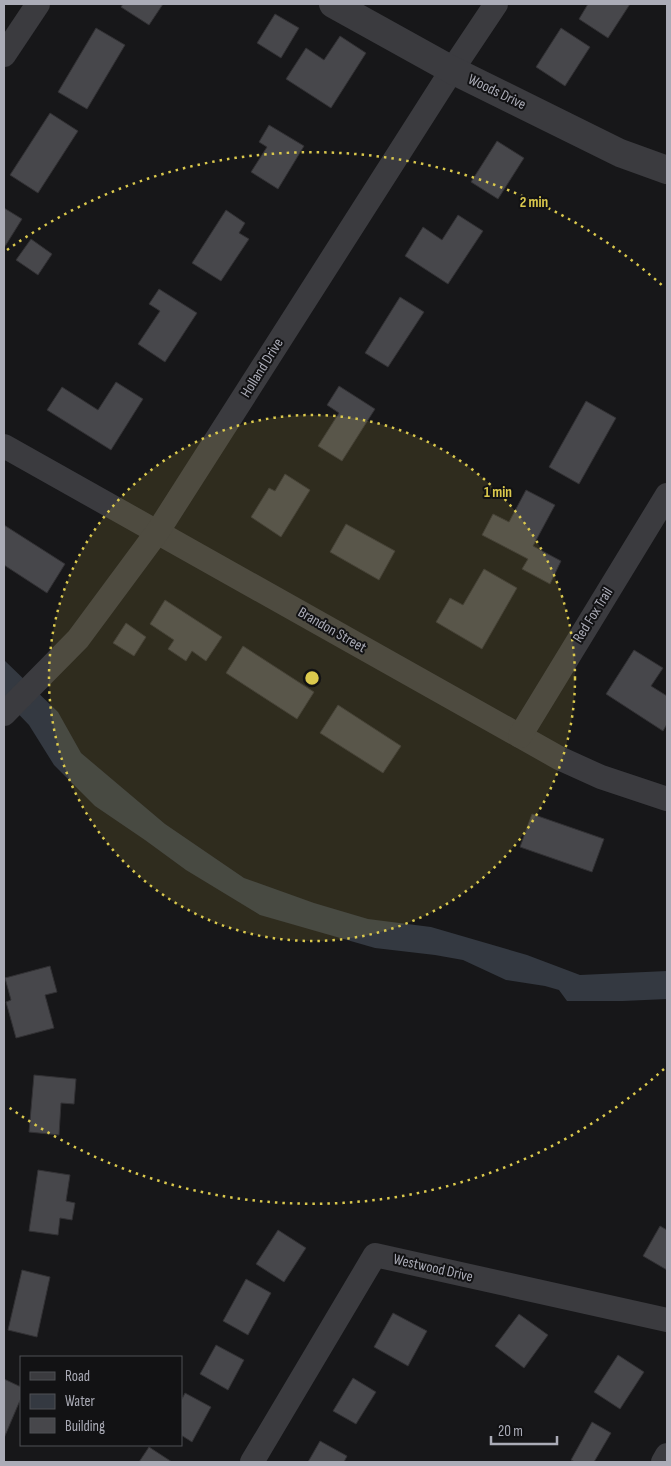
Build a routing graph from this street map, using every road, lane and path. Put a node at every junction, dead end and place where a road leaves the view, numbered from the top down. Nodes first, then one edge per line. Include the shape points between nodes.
1 (38, 4) edge
2 (333, 4) edge
3 (496, 4) edge
4 (4, 55) edge
5 (452, 70) junction
6 (667, 170) edge
7 (4, 446) edge
8 (667, 495) edge
9 (158, 531) junction
10 (4, 714) edge
11 (520, 736) junction
12 (667, 799) edge
13 (667, 1320) edge
14 (667, 1455) edge
15 (252, 1462) edge
16 (663, 1462) edge

1 - 4 street
2 - 5 street, Woods Drive
3 - 5 street, Holland Drive
5 - 6 street, Woods Drive via 620,153
5 - 9 street, Holland Drive
7 - 9 street, Brandon Street
8 - 11 street, Red Fox Trail
9 - 10 street, Holland Drive via 78,639
9 - 11 street, Brandon Street
11 - 12 street, Brandon Street via 601,777
13 - 15 street, Westwood Drive via 375,1255
14 - 16 street

